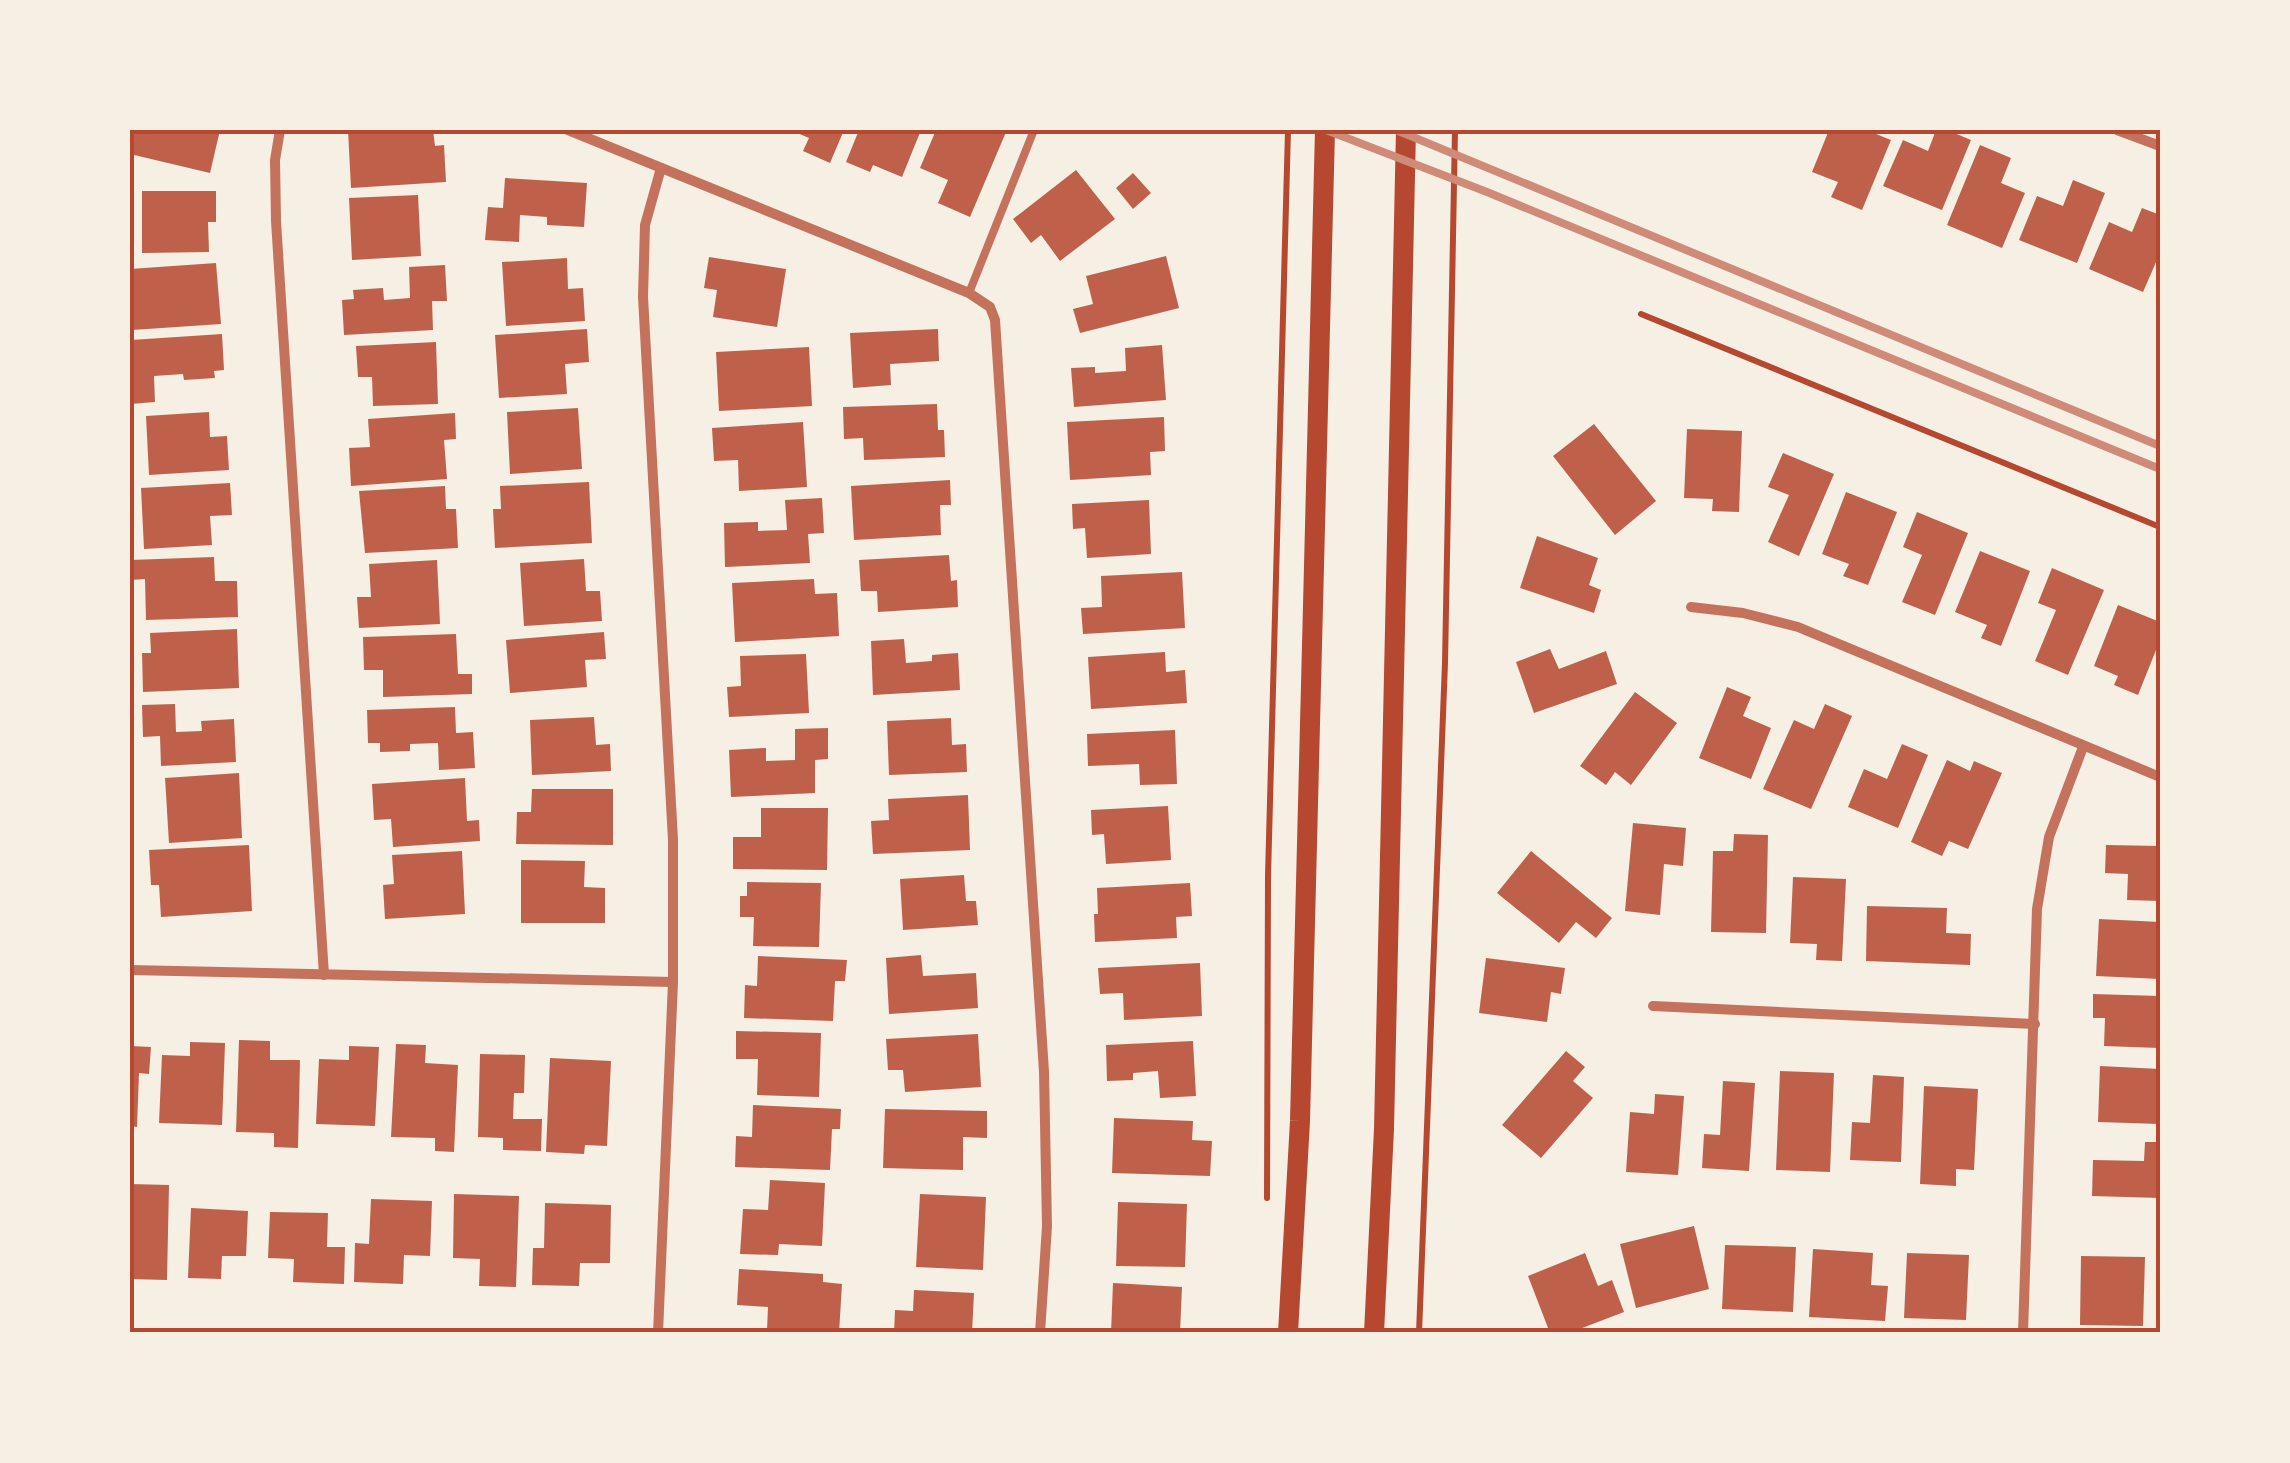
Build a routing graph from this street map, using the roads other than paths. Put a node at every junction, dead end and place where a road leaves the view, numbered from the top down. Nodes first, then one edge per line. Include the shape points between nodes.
1 (280, 130) edge
2 (568, 130) edge
3 (1034, 130) edge
4 (1325, 130) edge
5 (1406, 130) edge
6 (2116, 130) edge
7 (2160, 146) edge
8 (661, 168) junction
9 (968, 293) junction
10 (1691, 607) dead end
11 (2082, 747) junction
12 (2160, 777) edge
13 (130, 970) edge
14 (324, 975) junction
15 (673, 982) junction
16 (1654, 1006) dead end
17 (2034, 1024) junction
18 (658, 1333) edge
19 (1040, 1333) edge
20 (1288, 1333) edge
21 (1374, 1333) edge
22 (2023, 1333) edge

1 - 14 street via 276,222
2 - 8 street
3 - 9 lane
4 - 20 main road via 1301,1082
5 - 21 main road
6 - 7 street
8 - 9 street
8 - 15 street via 646,225 642,298 673,840
9 - 19 street via 990,307 997,336 1044,1072 1047,1226
10 - 11 street via 1798,627
11 - 12 street
11 - 17 street via 2049,838 2037,909
13 - 14 street
14 - 15 street
15 - 18 street
16 - 17 street
17 - 22 street

